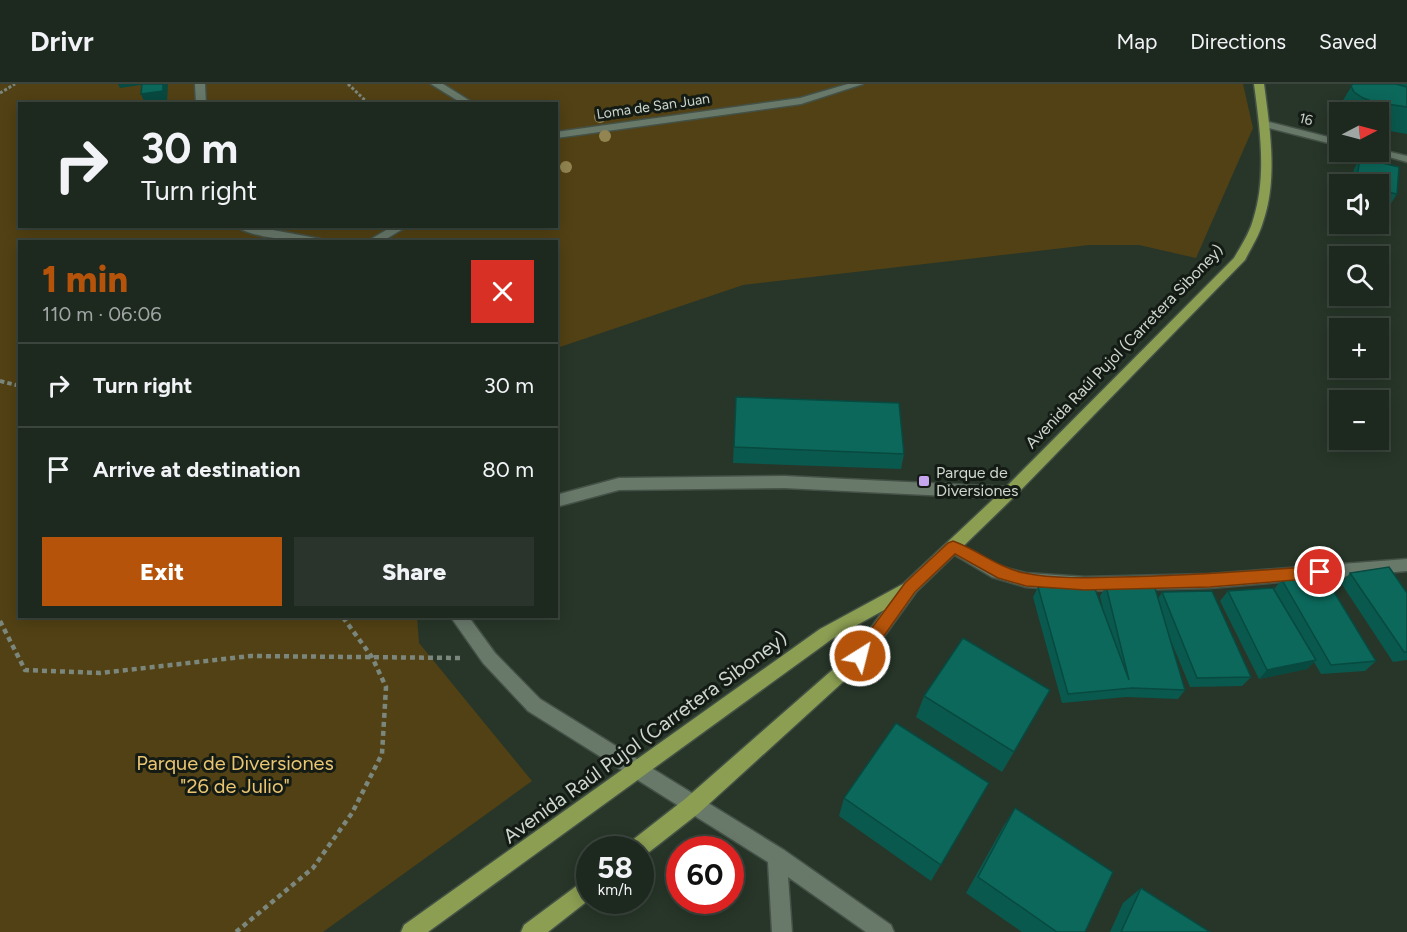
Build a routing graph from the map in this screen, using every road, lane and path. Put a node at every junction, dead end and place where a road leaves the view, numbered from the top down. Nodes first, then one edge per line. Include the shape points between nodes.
1 (15, 84) edge
2 (200, 84) edge
3 (348, 84) edge
4 (436, 84) edge
5 (1259, 84) edge
6 (852, 85) edge
7 (0, 93) edge
8 (201, 102) edge
9 (367, 102) edge
10 (468, 102) edge
11 (1265, 124) junction
12 (558, 135) edge
13 (1329, 139) edge
14 (1389, 155) edge
15 (1407, 159) edge
16 (244, 228) edge
17 (399, 228) edge
18 (309, 240) edge
19 (375, 240) edge
20 (0, 381) edge
21 (18, 386) edge
22 (1009, 493) junction
23 (558, 500) edge
24 (953, 547) junction
25 (1407, 565) edge
26 (910, 587) junction
27 (343, 618) edge
28 (459, 618) edge
29 (0, 621) edge
30 (372, 657) junction
31 (489, 658) junction
32 (638, 771) junction
33 (692, 806) junction
34 (654, 836) edge
35 (777, 856) junction
36 (576, 897) edge
37 (236, 932) edge
38 (411, 932) edge
39 (531, 932) edge
40 (782, 932) edge
41 (884, 932) edge

1 - 7 path
2 - 8 street
3 - 9 path
4 - 10 street
5 - 11 main road, Avenida Raúl Pujol (Carretera Siboney)
6 - 12 street, Loma de San Juan via 801,101
11 - 13 street, 16
11 - 22 main road, Avenida Raúl Pujol (Carretera Siboney) via 1265,186 1258,221 1239,260
14 - 15 street
16 - 18 street
17 - 19 street
20 - 21 path
22 - 23 street via 784,482 619,484
22 - 24 main road, Avenida Raúl Pujol (Carretera Siboney)
24 - 25 street via 998,572 1026,580 1085,584 1210,580
24 - 26 main road, Avenida Raúl Pujol (Carretera Siboney)
26 - 32 main road, Avenida Raúl Pujol (Carretera Siboney) via 826,634
26 - 33 main road, Avenida Raúl Pujol (Carretera Siboney) via 860,656
27 - 30 path
28 - 31 street
29 - 30 path via 25,670 100,673 251,656
30 - 31 path
30 - 37 path via 386,687 382,754 352,813 312,868
31 - 32 street via 534,705
32 - 33 street
32 - 38 main road, Avenida Raúl Pujol (Carretera Siboney)
33 - 34 main road, Avenida Raúl Pujol (Carretera Siboney)
33 - 35 street
35 - 40 street
35 - 41 street
36 - 39 main road

